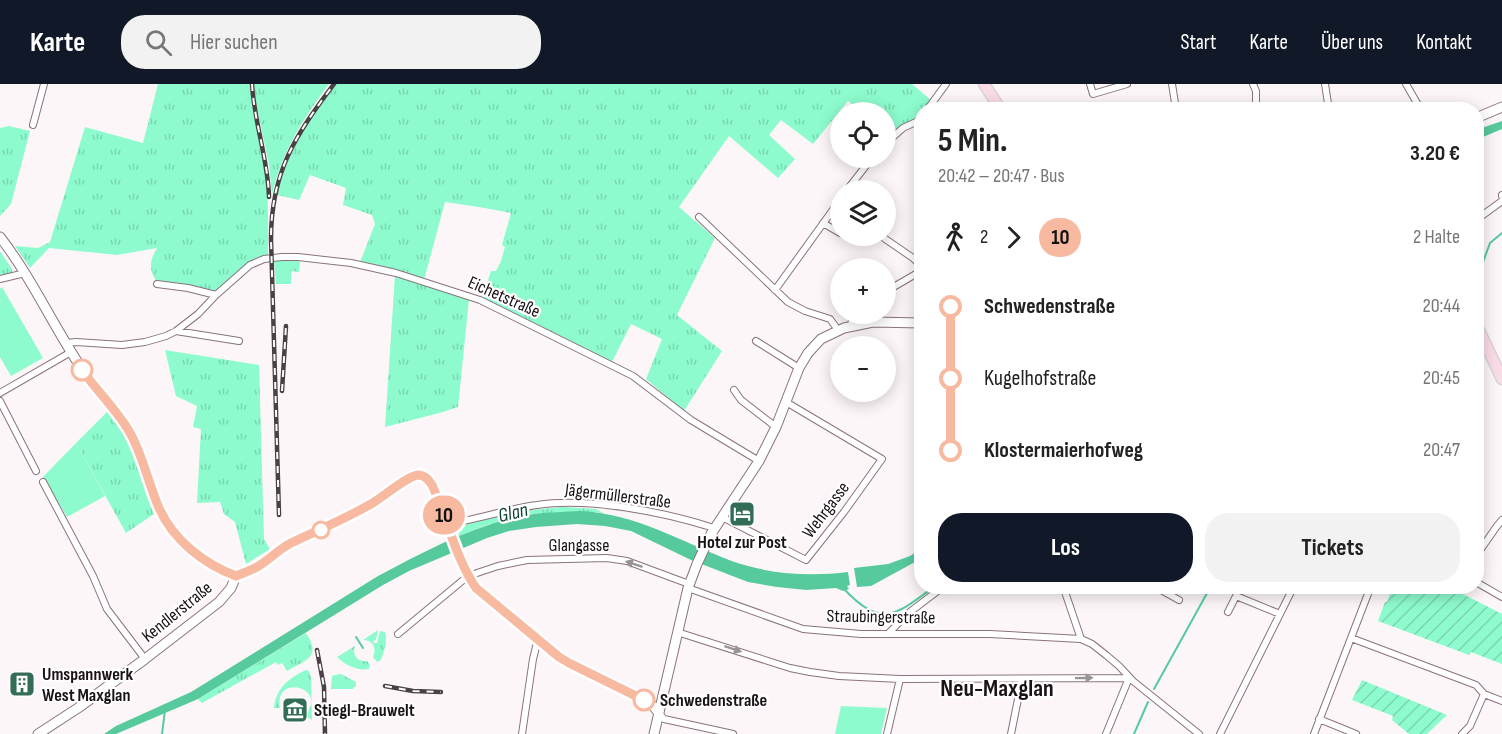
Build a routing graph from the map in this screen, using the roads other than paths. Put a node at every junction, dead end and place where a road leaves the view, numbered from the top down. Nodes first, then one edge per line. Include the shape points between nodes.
1 (44, 84) edge
2 (946, 84) edge
3 (984, 84) edge
4 (1090, 84) edge
5 (1127, 84) edge
6 (1172, 84) edge
7 (1253, 84) edge
8 (1325, 84) edge
9 (1406, 84) edge
10 (933, 102) edge
11 (996, 102) edge
12 (1175, 102) edge
13 (1256, 102) edge
14 (1328, 102) edge
15 (1416, 102) edge
16 (1502, 107) edge
17 (1484, 115) edge
18 (914, 123) edge
19 (33, 125) dead end
20 (896, 134) edge
21 (864, 168) edge
22 (855, 180) edge
23 (1502, 201) edge
24 (830, 214) edge
25 (1484, 214) edge
26 (699, 218) dead end
27 (823, 223) junction
28 (830, 227) edge
29 (0, 237) edge
30 (896, 246) edge
31 (914, 259) edge
32 (25, 273) junction
33 (914, 275) edge
34 (0, 279) edge
35 (157, 284) dead end
36 (896, 286) edge
37 (775, 290) junction
38 (216, 294) junction
39 (914, 323) edge
40 (851, 326) joint
41 (837, 330) junction
42 (177, 331) junction
43 (1484, 340) edge
44 (240, 341) dead end
45 (756, 341) dead end
46 (66, 343) junction
47 (71, 352) junction
48 (799, 368) junction
49 (1500, 372) edge
50 (734, 390) dead end
51 (0, 393) edge
52 (0, 401) edge
53 (786, 402) junction
54 (776, 426) junction
55 (759, 461) junction
56 (36, 471) dead end
57 (43, 482) dead end
58 (722, 517) junction
59 (1502, 520) edge
60 (447, 524) junction
61 (714, 528) junction
62 (1484, 545) edge
63 (236, 576) junction
64 (468, 576) junction
65 (688, 586) junction
66 (1484, 587) edge
67 (934, 594) edge
68 (1066, 594) edge
69 (1168, 594) edge
70 (1290, 594) edge
71 (1368, 594) edge
72 (1502, 597) edge
73 (1179, 600) dead end
74 (1228, 612) dead end
75 (1280, 614) junction
76 (676, 632) junction
77 (398, 634) dead end
78 (888, 634) junction
79 (1351, 638) junction
80 (538, 639) junction
81 (1081, 639) junction
82 (145, 659) junction
83 (1129, 678) junction
84 (900, 679) junction
85 (1022, 679) junction
86 (1484, 694) junction
87 (1502, 701) edge
88 (659, 713) junction
89 (1319, 719) junction
90 (42, 733) edge
91 (522, 734) edge
92 (654, 734) edge
93 (732, 734) edge
94 (887, 734) edge
95 (1011, 734) edge
96 (1106, 734) edge
97 (1199, 734) edge
98 (1220, 734) edge
99 (1314, 734) edge
100 (1356, 734) edge
101 (1462, 734) edge

1 - 19 street
2 - 10 street
3 - 11 main road
4 - 5 street via 1093,94
6 - 12 street
7 - 13 street
8 - 14 street
9 - 15 street
16 - 17 street
18 - 20 street
21 - 22 street
23 - 25 street
24 - 27 street
26 - 37 street
27 - 28 street
27 - 37 street
29 - 32 street
30 - 31 street
32 - 34 street
32 - 46 street
33 - 36 street
35 - 38 street
37 - 41 street via 795,306 830,319
38 - 42 street, Eichetstraße
38 - 55 street, Eichetstraße via 250,265 264,259 323,259 396,273 480,300 633,376 691,420
39 - 40 street
40 - 41 street
41 - 48 street via 821,339
42 - 44 street, Eichetstraße
42 - 46 street, Eichetstraße via 134,344
43 - 49 main road
45 - 48 street
46 - 47 street
47 - 51 street
47 - 63 street via 130,432 167,522 198,556
48 - 53 street
50 - 54 street via 741,400
52 - 56 street
53 - 54 street
53 - 58 street, Wehrgasse via 882,459 806,560
54 - 55 street
55 - 58 street
57 - 82 street via 107,609
58 - 61 street
59 - 62 street
60 - 61 street, Jägermüllerstraße via 563,503 604,505
60 - 63 street, Kendlerstraße via 429,480 420,475
60 - 64 street
61 - 65 street
63 - 82 street, Kendlerstraße via 224,597
65 -> 64 street, Glangasse via 627,561 607,558 527,560
64 - 77 street
64 - 80 street via 482,594
65 - 76 street
65 - 78 street, Straubingerstraße via 803,629
66 - 72 street
67 - 78 street
68 - 81 street
69 - 73 street
70 - 75 street
71 - 79 street
74 - 75 street via 1236,596
75 - 98 street
76 -> 84 street via 800,670
76 - 88 street
78 - 81 street, Straubingerstraße
79 - 86 street via 1476,685
79 - 89 street
80 - 88 street via 559,657 644,700
80 - 91 street
81 - 83 street via 1092,644
82 - 90 street, Kendlerstraße
85 -> 83 street
83 - 96 street
83 - 97 street
84 - 85 street
84 - 94 street
85 - 95 street
86 - 87 street
86 - 101 street via 1470,726
88 - 92 street
88 - 93 street via 664,718
89 - 99 street
89 - 100 street

